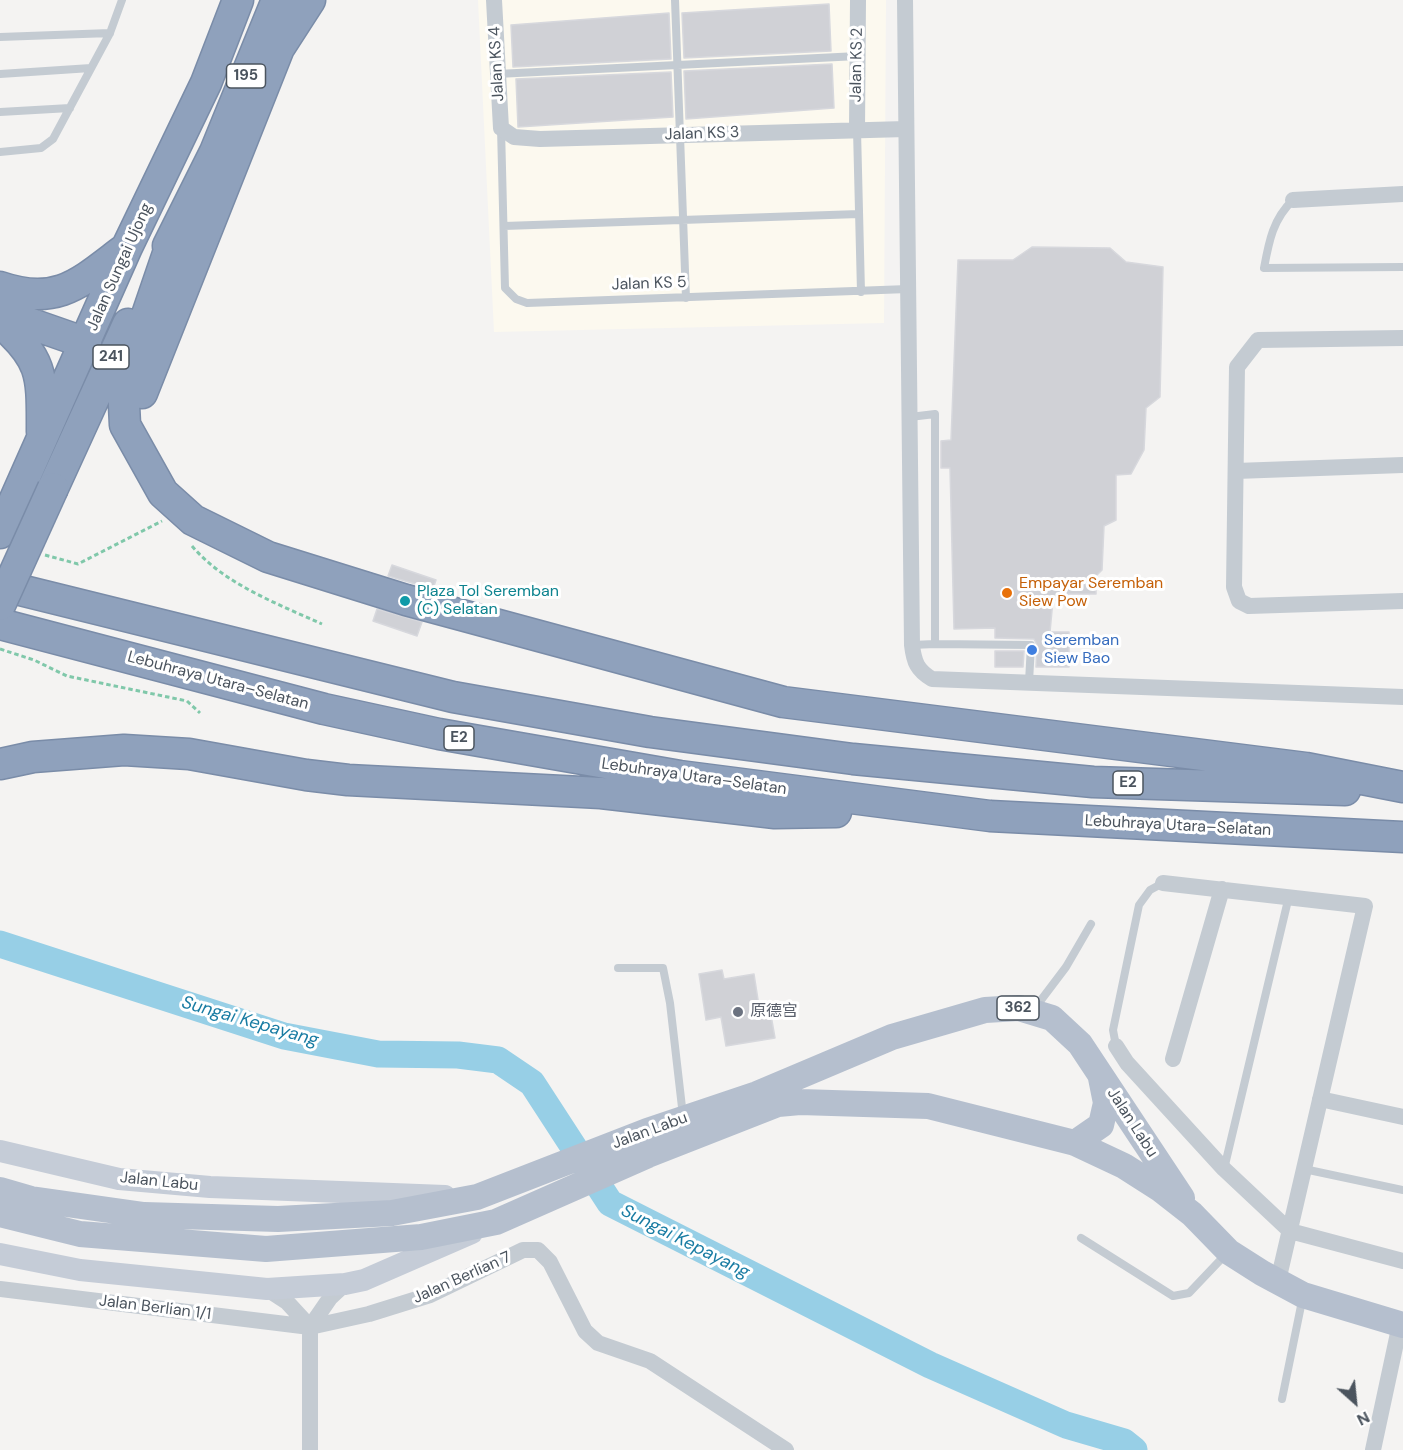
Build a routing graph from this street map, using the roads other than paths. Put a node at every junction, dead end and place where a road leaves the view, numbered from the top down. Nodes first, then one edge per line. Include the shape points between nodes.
1 (122, 0) edge
2 (238, 0) edge
3 (277, 0) edge
4 (295, 0) edge
5 (310, 0) edge
6 (494, 0) edge
7 (675, 0) edge
8 (858, 0) edge
9 (905, 0) edge
10 (110, 33) junction
11 (0, 37) edge
12 (858, 56) junction
13 (677, 64) junction
14 (91, 68) junction
15 (0, 74) edge
16 (497, 74) junction
17 (70, 108) junction
18 (0, 112) edge
19 (501, 128) junction
20 (906, 129) junction
21 (857, 130) junction
22 (680, 135) junction
23 (0, 152) edge
24 (215, 152) junction
25 (1403, 194) edge
26 (1293, 200) joint
27 (859, 213) junction
28 (683, 219) junction
29 (504, 226) junction
30 (176, 230) junction
31 (127, 247) junction
32 (1403, 267) edge
33 (0, 287) edge
34 (908, 289) junction
35 (861, 292) junction
36 (686, 298) junction
37 (0, 313) edge
38 (0, 322) edge
39 (1403, 338) edge
40 (86, 343) junction
41 (910, 417) junction
42 (42, 438) junction
43 (141, 457) junction
44 (1403, 465) edge
45 (1236, 471) junction
46 (0, 533) edge
47 (0, 585) edge
48 (1403, 601) edge
49 (0, 605) edge
50 (0, 624) edge
51 (935, 644) junction
52 (912, 645) junction
53 (1029, 682) junction
54 (1403, 697) edge
55 (33, 757) junction
56 (0, 764) edge
57 (0, 773) edge
58 (1403, 787) edge
59 (1403, 792) edge
60 (926, 810) junction
61 (1403, 837) edge
62 (1163, 883) joint
63 (1222, 889) junction
64 (1289, 895) junction
65 (1091, 924) dead end
66 (618, 968) dead end
67 (1032, 1012) junction
68 (1116, 1046) joint
69 (1173, 1059) dead end
70 (1100, 1075) junction
71 (1320, 1099) junction
72 (1403, 1117) edge
73 (683, 1119) junction
74 (648, 1143) junction
75 (1075, 1143) junction
76 (0, 1151) edge
77 (1224, 1169) junction
78 (1304, 1169) junction
79 (0, 1190) edge
80 (1403, 1190) edge
81 (477, 1197) junction
82 (0, 1214) edge
83 (1192, 1214) junction
84 (496, 1222) junction
85 (141, 1227) junction
86 (1290, 1231) junction
87 (1081, 1238) dead end
88 (1229, 1252) junction
89 (0, 1254) edge
90 (1403, 1261) edge
91 (1278, 1281) junction
92 (345, 1284) junction
93 (0, 1288) edge
94 (267, 1288) junction
95 (1303, 1295) junction
96 (1401, 1324) edge
97 (310, 1327) junction
98 (1282, 1399) dead end
99 (310, 1450) edge
100 (786, 1450) edge
101 (1373, 1450) edge

1 - 10 lane
2 - 31 highway, Jalan Sungai Ujong / 241 via 206,83
3 - 24 highway, 195
4 - 24 main road
5 - 43 highway via 279,48 142,390
6 - 16 street, Jalan KS 4
7 - 13 lane
8 - 12 street, Jalan KS 2
9 - 20 street
10 - 11 lane
10 - 14 lane
12 - 13 lane
12 - 21 street, Jalan KS 2
13 - 16 lane
13 - 22 lane
14 - 15 lane
14 - 17 lane
16 - 19 street, Jalan KS 4
17 - 18 lane
17 - 23 lane via 49,144
19 - 22 street, Jalan KS 3 via 514,137 540,139
19 - 29 lane, Jalan KS 5
20 - 21 street, Jalan KS 3
20 - 34 street
21 - 22 street, Jalan KS 3
21 - 27 lane
22 - 28 lane
24 - 30 highway, Jalan Sungai Ujong / 241
25 - 26 street
26 - 32 lane via 1271,229 1264,268
27 - 28 lane
27 - 35 lane
28 - 29 lane
28 - 36 lane
29 - 36 lane, Jalan KS 5 via 505,288 516,299 527,303
30 - 43 highway via 123,385 124,425
30 - 49 highway, Jalan Sungai Ujong / 241, bridge via 113,351
31 - 33 highway via 79,285 58,292 37,295
31 - 40 highway, Jalan Sungai Ujong / 241
34 - 35 lane, Jalan KS 5
34 - 41 street
35 - 36 lane, Jalan KS 5
37 - 40 highway
38 - 42 highway via 31,352 38,370
39 - 45 street via 1258,340 1237,367
40 - 42 highway, Jalan Sungai Ujong / 241
41 - 51 lane via 935,414
41 - 52 street
42 - 46 highway, Jalan Sungai Ujong / 241
43 - 58 highway via 164,493 193,520 268,556 374,590 783,702 1306,768
44 - 45 street
45 - 48 street via 1234,587 1239,601 1249,606
47 - 59 highway, E2 via 453,697 650,732 853,759 1092,782
50 - 60 highway, Lebuhraya Utara–Selatan / E2 via 256,692 439,734 680,776
51 - 52 lane
51 - 53 lane via 1030,645
52 - 53 street via 919,672 932,679
53 - 54 street
55 - 56 highway
55 - 57 highway
55 - 60 highway via 124,750 189,754 348,780 601,793 775,813
60 - 61 highway, Lebuhraya Utara–Selatan / E2
62 - 63 street
62 - 68 lane via 1150,890 1139,905 1113,1030
63 - 64 street
63 - 69 street
64 - 71 street via 1365,906
64 - 77 lane
65 - 67 lane via 1066,967
66 - 73 lane via 663,968
67 - 70 main road, Jalan Labu / 362 via 1052,1018 1080,1044
67 - 73 main road, Jalan Labu / 362 via 1019,1008 986,1010 952,1018 892,1037 757,1094
68 - 77 street
70 - 75 main road via 1106,1103 1101,1125
70 - 83 main road, Jalan Labu / 362
71 - 72 street
71 - 78 street
73 - 74 main road, Jalan Labu / 362
74 - 75 main road, Jalan Labu / 362 via 760,1109 800,1102 927,1106
74 - 81 main road, Jalan Labu / 362
74 - 84 main road, Jalan Labu / 362
75 - 83 main road, Jalan Labu / 362 via 1124,1166
76 - 81 main road, Jalan Labu / 362 via 119,1179
77 - 86 street
78 - 80 lane
78 - 86 street
79 - 85 main road
81 - 85 main road via 392,1213
82 - 85 main road via 80,1234
83 - 88 main road, Jalan Labu / 362
84 - 85 main road via 421,1237 266,1249
84 - 92 main road, Jalan Labu / 362 via 383,1274
86 - 90 street
86 - 91 street
87 - 88 lane via 1173,1296 1189,1293
88 - 91 main road, Jalan Labu / 362
89 - 94 main road, Jalan Labu / 362 via 80,1270
91 - 95 main road, Jalan Labu / 362
92 - 94 main road, Jalan Labu / 362
92 - 97 street
93 - 97 street, Jalan Berlian 1/1
94 - 97 street via 287,1302
95 - 96 main road, Jalan Labu / 362
95 - 98 lane
96 - 101 street
97 - 99 street
97 - 100 street, Jalan Berlian 7 via 430,1295 523,1250 538,1250 550,1262 585,1331 598,1343 650,1361

